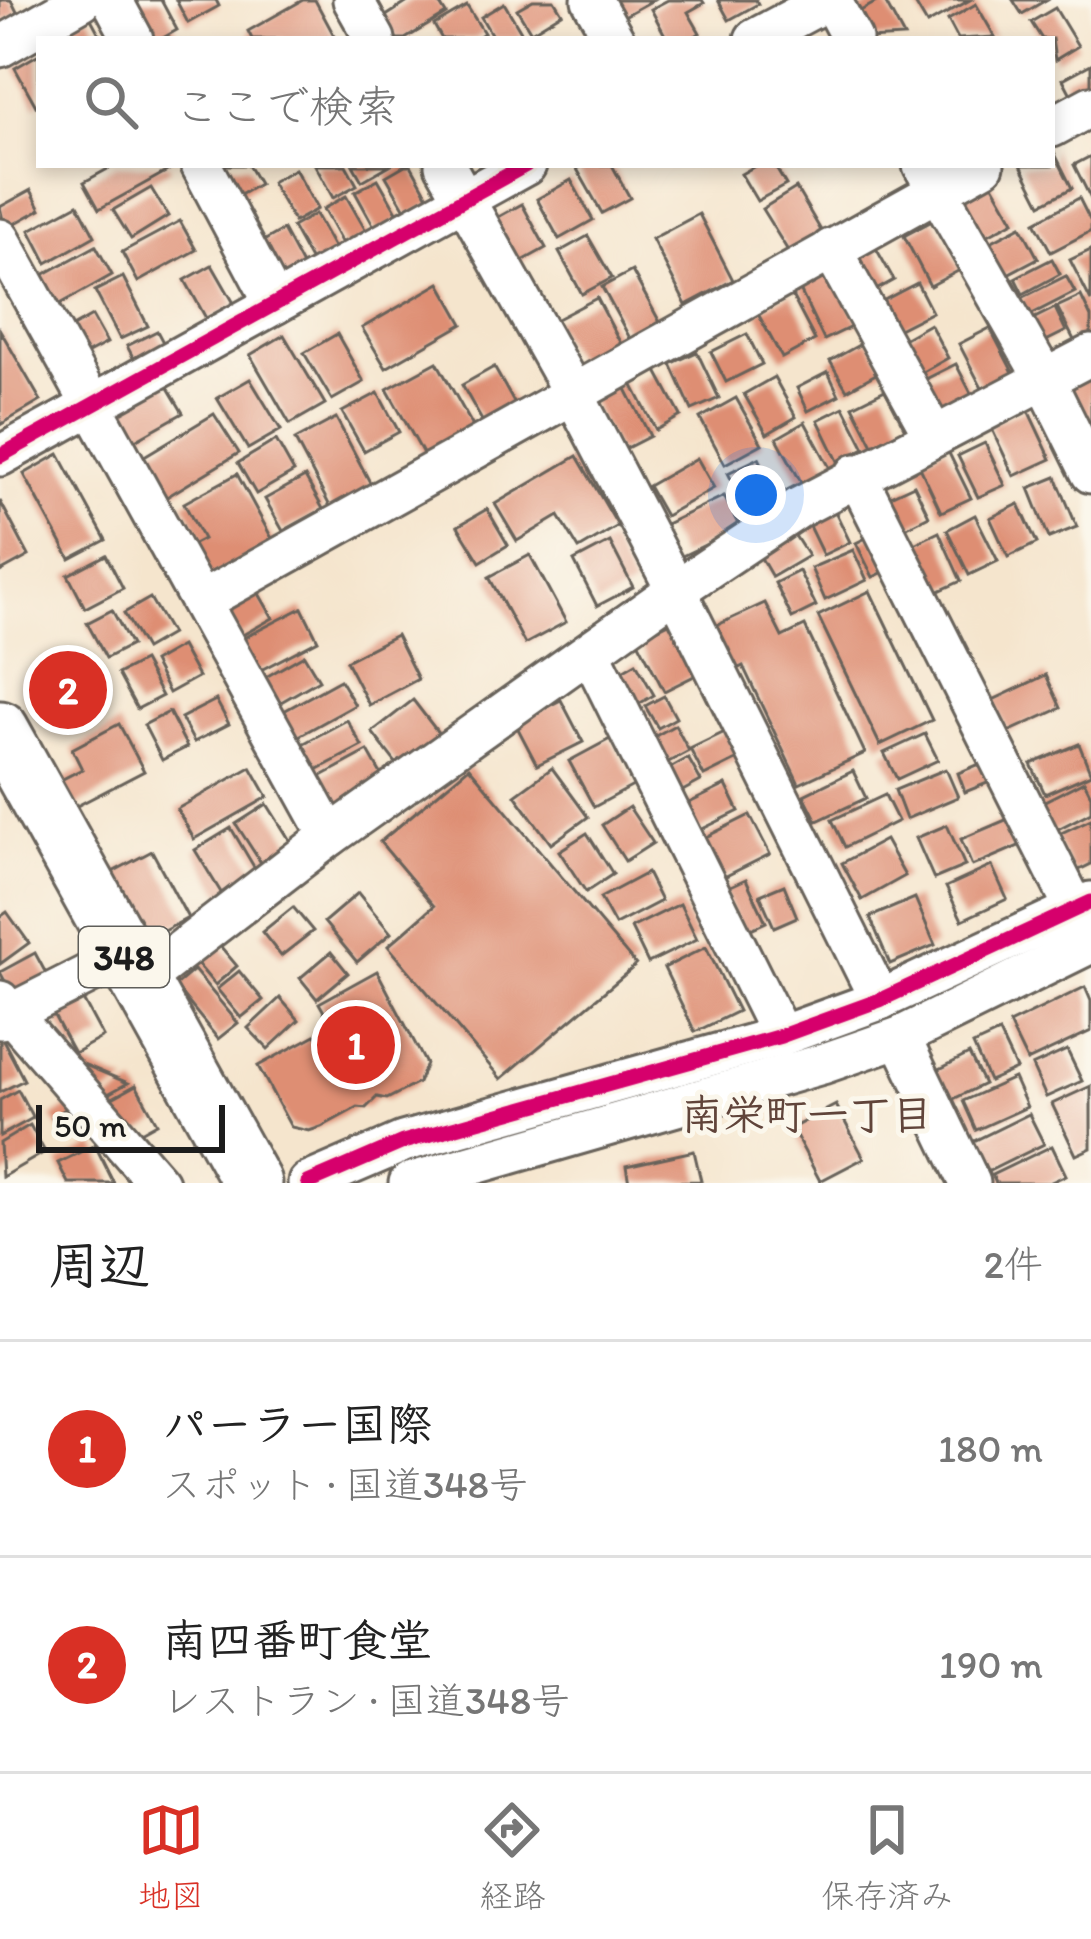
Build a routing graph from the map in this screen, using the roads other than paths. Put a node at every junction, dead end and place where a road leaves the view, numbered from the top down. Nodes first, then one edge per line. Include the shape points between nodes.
1 (82, 0) edge
2 (112, 0) edge
3 (353, 0) edge
4 (592, 0) edge
5 (830, 0) edge
6 (131, 36) edge
7 (373, 36) edge
8 (612, 36) edge
9 (761, 36) edge
10 (850, 36) edge
11 (0, 47) edge
12 (1091, 106) edge
13 (1055, 125) edge
14 (202, 168) edge
15 (447, 168) edge
16 (521, 168) edge
17 (972, 168) edge
18 (930, 178) edge
19 (464, 200) junction
20 (0, 239) edge
21 (831, 249) junction
22 (275, 304) junction
23 (1091, 355) edge
24 (1045, 378) junction
25 (572, 392) junction
26 (91, 404) junction
27 (933, 434) junction
28 (0, 455) edge
29 (1091, 473) edge
30 (856, 475) junction
31 (676, 590) junction
32 (202, 601) junction
33 (590, 652) junction
34 (0, 730) edge
35 (0, 780) edge
36 (330, 836) junction
37 (1087, 932) edge
38 (122, 975) junction
39 (880, 1000) junction
40 (3, 1011) edge
41 (782, 1036) junction
42 (900, 1037) junction
43 (158, 1183) edge
44 (226, 1183) edge
45 (252, 1183) edge
46 (308, 1183) edge
47 (409, 1183) edge
48 (970, 1183) edge

1 - 11 street
2 - 6 street
3 - 7 street
4 - 8 street
5 - 9 street
5 - 10 street
12 - 13 street
14 - 22 street
15 - 19 street
16 - 19 street
17 - 18 street
18 - 21 street
18 - 24 street
19 - 22 street
19 - 25 street
20 - 26 street
21 - 25 street
21 - 27 street
22 - 26 street
23 - 24 street
24 - 27 street
24 - 29 street
25 - 31 street
25 - 32 street
26 - 28 street
26 - 32 street
27 - 30 street
30 - 31 street
30 - 37 street
31 - 33 street
31 - 39 street
32 - 36 street
33 - 36 street
33 - 41 street
34 - 38 highway, 348
35 - 38 highway, 348
36 - 38 street
37 - 39 street
37 - 42 street
38 - 40 street
38 - 44 highway, 348
38 - 45 highway, 348
39 - 41 street
40 - 43 street
41 - 46 street via 403,1142
42 - 47 street
42 - 48 street

